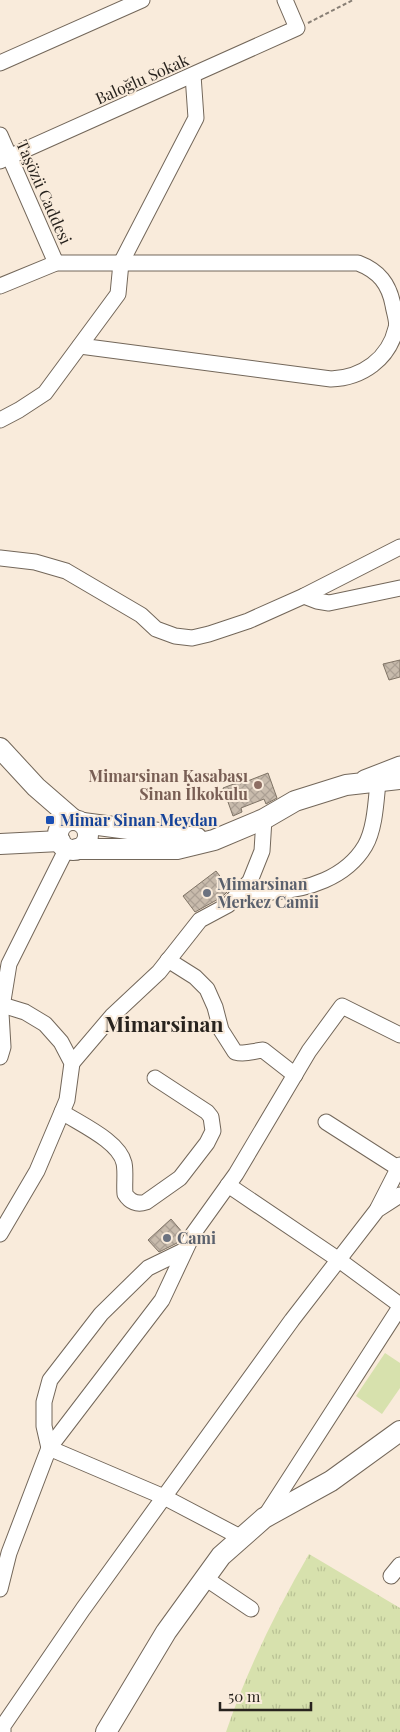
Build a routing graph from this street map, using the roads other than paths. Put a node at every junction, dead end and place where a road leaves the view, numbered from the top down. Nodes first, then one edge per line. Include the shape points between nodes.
1 (142, 0) edge
2 (285, 0) edge
3 (0, 63) edge
4 (193, 75) junction
5 (0, 135) edge
6 (5, 159) edge
7 (56, 263) junction
8 (121, 263) junction
9 (0, 286) edge
10 (399, 328) edge
11 (80, 346) junction
12 (0, 420) edge
13 (400, 547) edge
14 (0, 558) edge
15 (400, 588) edge
16 (304, 596) junction
17 (0, 748) edge
18 (400, 764) edge
19 (400, 779) edge
20 (378, 782) junction
21 (346, 785) junction
22 (36, 787) junction
23 (264, 819) junction
24 (78, 821) junction
25 (214, 840) junction
26 (0, 844) edge
27 (66, 844) junction
28 (242, 890) junction
29 (168, 960) junction
30 (1, 1011) edge
31 (400, 1034) edge
32 (0, 1057) edge
33 (72, 1063) junction
34 (295, 1075) junction
35 (155, 1078) dead end
36 (62, 1112) junction
37 (326, 1122) dead end
38 (399, 1167) edge
39 (228, 1185) junction
40 (400, 1195) edge
41 (377, 1210) junction
42 (0, 1234) edge
43 (185, 1250) junction
44 (339, 1260) junction
45 (400, 1306) edge
46 (400, 1431) edge
47 (49, 1448) junction
48 (164, 1497) junction
49 (264, 1518) junction
50 (242, 1538) junction
51 (205, 1578) junction
52 (0, 1589) edge
53 (251, 1609) dead end
54 (4, 1729) edge
55 (106, 1732) edge

1 - 3 street
2 - 4 street, Baloğlu Sokak via 297,28
4 - 6 street, Baloğlu Sokak
4 - 8 street via 196,118
5 - 6 street, Taşözü Caddesi
6 - 7 street, Taşözü Caddesi
7 - 8 street
7 - 9 street
8 - 10 street via 358,264 374,271 386,284
8 - 11 street via 118,294
10 - 11 street via 373,365 359,374 331,379
11 - 12 street via 45,393
13 - 16 street
14 - 16 street via 35,562 66,571 141,615 156,628 183,637 229,628
15 - 16 street via 329,602
17 - 22 street
18 - 21 street
19 - 20 street
20 - 21 street
20 - 28 street via 366,844 342,871 299,889 271,892
21 - 23 street via 295,801
22 - 24 street
22 - 27 street
23 - 25 street
23 - 28 street via 262,851 250,881
24 - 25 street
24 - 27 street via 86,828 86,843
25 - 27 street via 177,849
26 - 27 street
27 - 30 street via 10,964
28 - 29 street via 228,905 200,920
29 - 33 street via 112,1016
29 - 34 street via 207,989 220,1030 235,1052 245,1055 263,1050
30 - 32 street
30 - 33 street via 25,1012 45,1024 61,1042
31 - 34 street via 342,1006
33 - 36 street
34 - 39 street
35 - 36 street via 207,1112 213,1131 180,1178 146,1202 131,1202 125,1194 124,1164 114,1145
36 - 42 street via 37,1171
37 - 38 street
38 - 41 street
39 - 43 street
39 - 44 street
40 - 41 street
41 - 44 street
43 - 47 street via 162,1300
43 - 47 street via 148,1268 101,1314 50,1380 44,1402 44,1426
44 - 45 street
44 - 48 street
45 - 49 street
46 - 49 street via 331,1481
47 - 48 street
47 - 52 street via 9,1552
48 - 50 street
48 - 54 street via 83,1610
49 - 50 street
50 - 51 street via 221,1556
51 - 53 street
51 - 55 street via 166,1632

